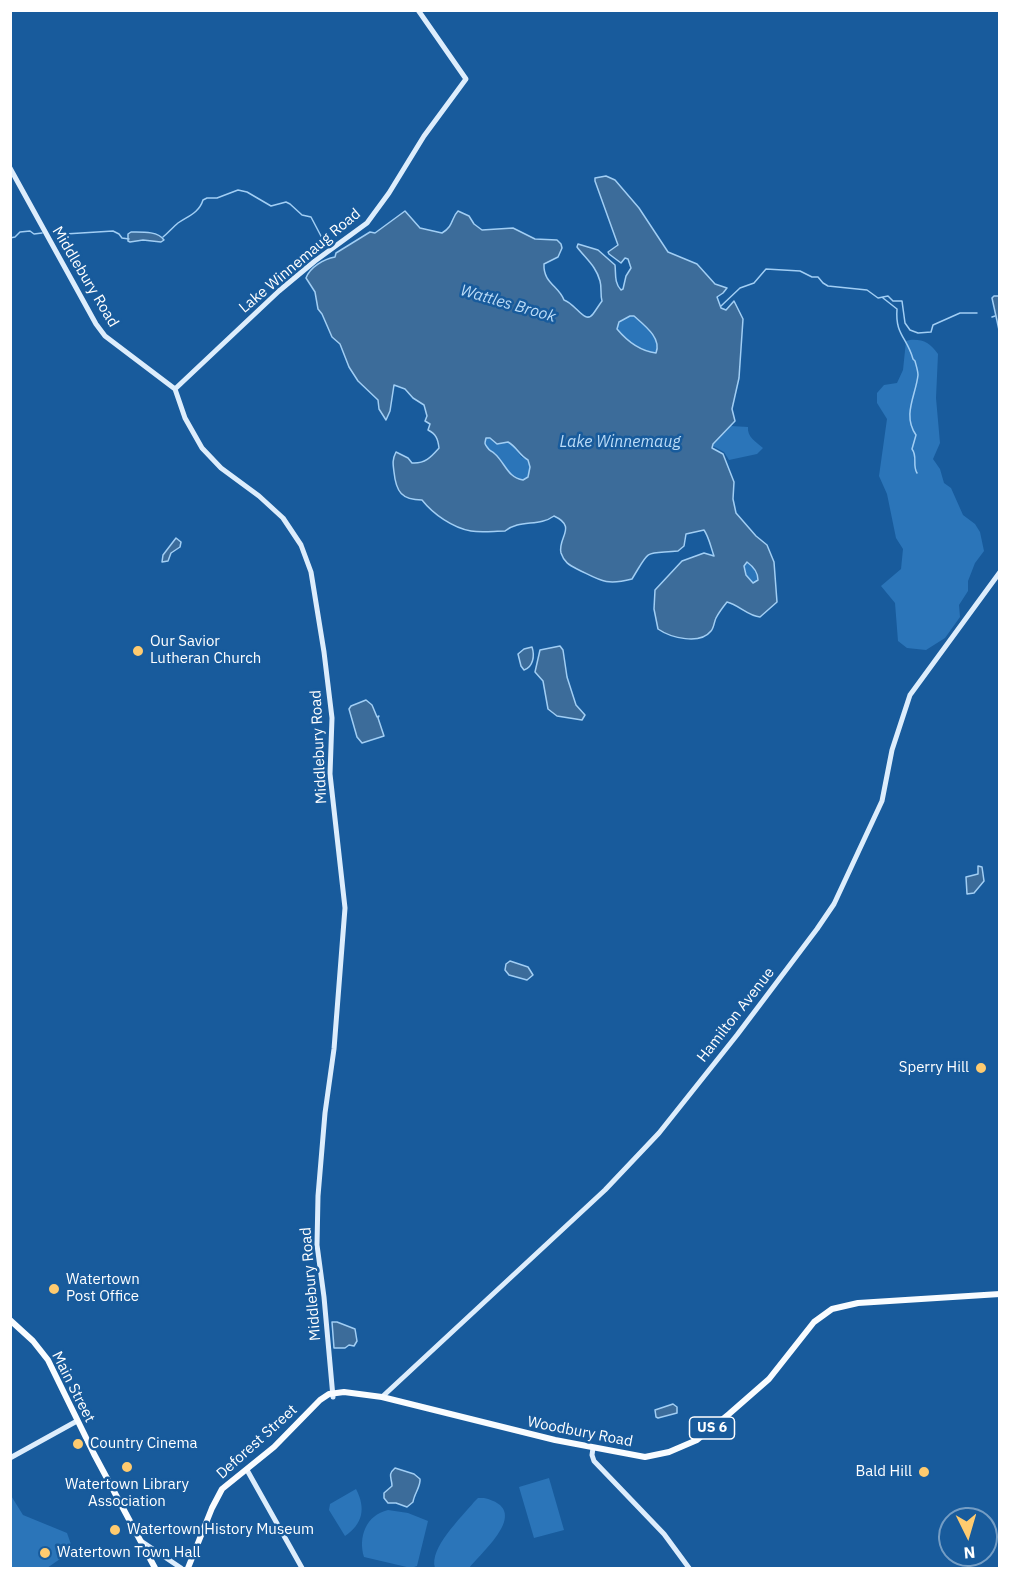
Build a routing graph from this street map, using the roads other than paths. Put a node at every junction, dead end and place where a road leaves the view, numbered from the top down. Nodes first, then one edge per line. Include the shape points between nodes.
1 (418, 10) edge
2 (10, 168) edge
3 (175, 389) junction
4 (999, 572) edge
5 (999, 1294) edge
6 (10, 1320) edge
7 (332, 1395) junction
8 (382, 1397) junction
9 (319, 1403) joint
10 (77, 1421) junction
11 (593, 1448) junction
12 (10, 1458) edge
13 (247, 1470) junction
14 (141, 1541) junction
15 (155, 1569) edge
16 (181, 1569) edge
17 (188, 1569) edge
18 (302, 1569) edge
19 (689, 1569) edge

1 - 3 street, Lake Winnemaug Road via 466,80 367,223 279,291
2 - 3 street, Middlebury Road via 96,324 105,336
3 - 7 street, Middlebury Road via 202,448 275,510 292,530 311,572 316,600 332,718 330,774 345,908 318,1196 317,1245
4 - 8 street, Hamilton Avenue via 910,695 892,750 882,801 834,904 805,945 651,1141 605,1190
5 - 11 main road, Woodbury Road / US 6 via 858,1303 832,1309 814,1322 769,1379 697,1440 645,1457
6 - 10 main road, Main Street via 48,1360
7 - 8 main road, Woodbury Road / US 6
7 - 9 main road, Woodbury Road / US 6
8 - 11 main road, Woodbury Road / US 6
9 - 13 main road, Deforest Street / US 6
10 - 12 street
10 - 14 main road, Main Street
11 - 19 street via 594,1461 664,1534
13 - 17 main road, Deforest Street / US 6 via 222,1489
13 - 18 street
14 - 15 main road, Main Street
14 - 16 street

